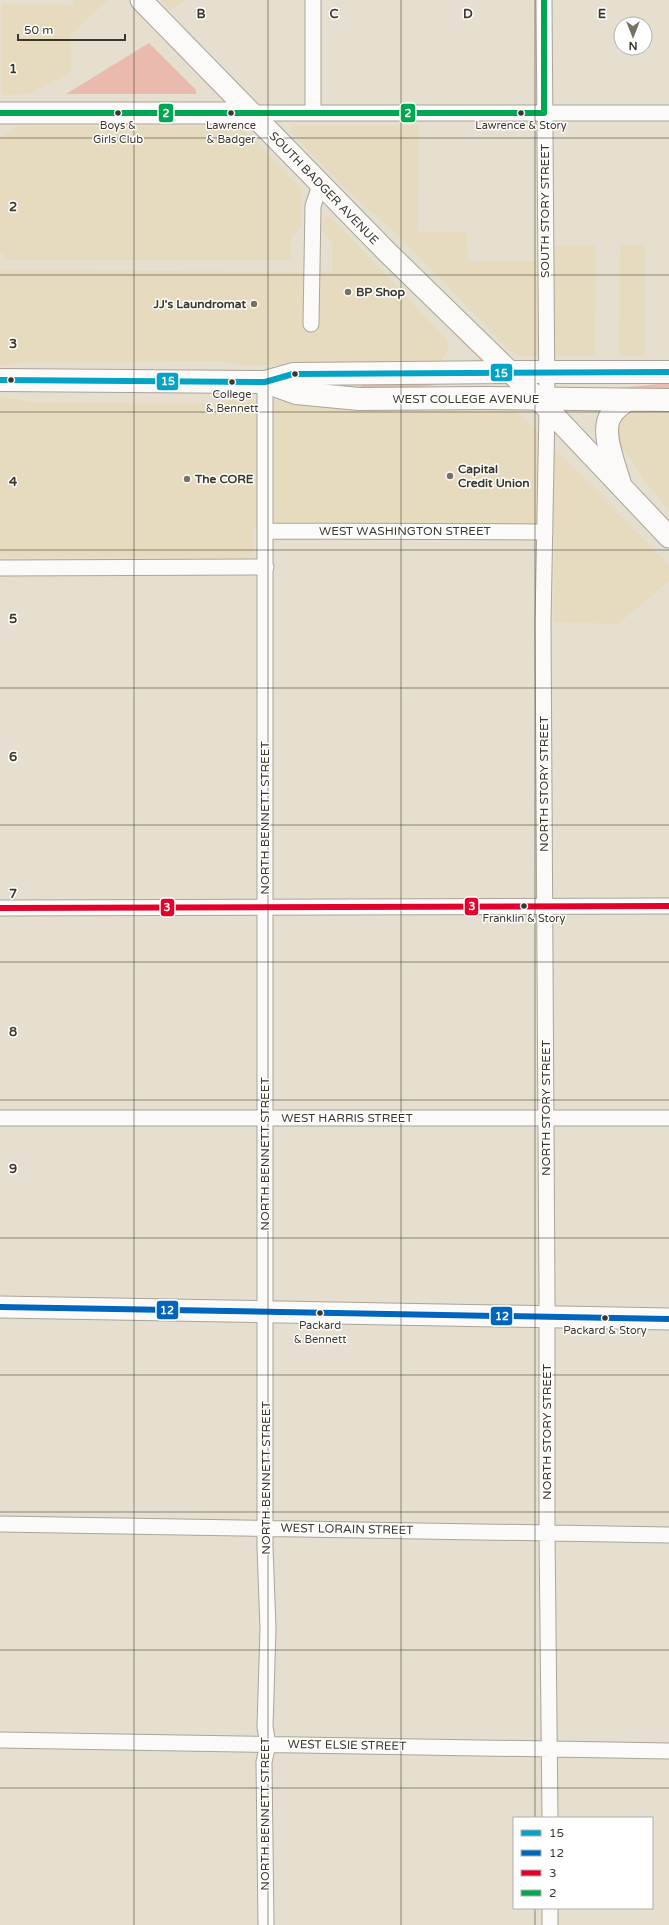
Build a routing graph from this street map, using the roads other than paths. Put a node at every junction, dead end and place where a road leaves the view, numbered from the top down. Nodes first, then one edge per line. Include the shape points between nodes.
1 (140, 0) edge
2 (313, 0) edge
3 (544, 0) edge
4 (313, 112) junction
5 (0, 113) edge
6 (251, 113) junction
7 (544, 113) junction
8 (669, 113) edge
9 (320, 185) junction
10 (311, 324) dead end
11 (510, 372) junction
12 (669, 372) edge
13 (546, 373) junction
14 (0, 380) edge
15 (265, 382) junction
16 (627, 400) junction
17 (669, 400) edge
18 (543, 401) junction
19 (620, 484) junction
20 (266, 531) junction
21 (545, 532) junction
22 (669, 537) edge
23 (266, 567) junction
24 (0, 568) edge
25 (669, 906) edge
26 (545, 907) junction
27 (0, 908) edge
28 (265, 908) junction
29 (0, 1118) edge
30 (265, 1118) junction
31 (669, 1118) edge
32 (546, 1119) junction
33 (0, 1307) edge
34 (266, 1313) junction
35 (547, 1317) junction
36 (669, 1318) edge
37 (0, 1524) edge
38 (265, 1528) junction
39 (547, 1532) junction
40 (669, 1535) edge
41 (0, 1740) edge
42 (268, 1744) junction
43 (550, 1750) junction
44 (669, 1751) edge
45 (550, 1817) edge
46 (550, 1909) edge
47 (266, 1925) edge
48 (550, 1925) edge

1 - 6 street, SOUTH BADGER AVENUE
2 - 4 street
3 - 7 street, SOUTH STORY STREET
4 - 6 street
4 - 7 street
5 - 6 street
6 - 9 street, SOUTH BADGER AVENUE
7 - 8 street
7 - 13 street, SOUTH STORY STREET
9 - 10 street via 313,206
9 - 11 street, SOUTH BADGER AVENUE
11 - 13 main road, WEST COLLEGE AVENUE
11 - 15 main road, WEST COLLEGE AVENUE via 293,374
11 - 18 street, SOUTH BADGER AVENUE
12 - 13 main road, WEST COLLEGE AVENUE
13 - 18 street, SOUTH STORY STREET
14 - 15 main road, WEST COLLEGE AVENUE
15 - 18 main road, WEST COLLEGE AVENUE via 296,393 359,399
15 - 20 street, NORTH BENNETT STREET
16 - 17 main road, WEST COLLEGE AVENUE
16 - 18 main road, WEST COLLEGE AVENUE
16 - 19 main road via 610,415 606,430
18 - 19 street, SOUTH BADGER AVENUE
18 - 21 street, NORTH STORY STREET
19 - 22 street, SOUTH BADGER AVENUE
20 - 21 street, WEST WASHINGTON STREET
20 - 23 street, NORTH BENNETT STREET
21 - 26 street, NORTH STORY STREET
23 - 24 street
23 - 28 street, NORTH BENNETT STREET
25 - 26 street
26 - 28 street
26 - 32 street, NORTH STORY STREET
27 - 28 street
28 - 30 street, NORTH BENNETT STREET
29 - 30 street, WEST HARRIS STREET
30 - 32 street, WEST HARRIS STREET
30 - 34 street, NORTH BENNETT STREET
31 - 32 street, WEST HARRIS STREET
32 - 35 street, NORTH STORY STREET
33 - 34 street
34 - 35 street
34 - 38 street, NORTH BENNETT STREET
35 - 36 street
35 - 39 street, NORTH STORY STREET
37 - 38 street, WEST LORAIN STREET
38 - 39 street, WEST LORAIN STREET
38 - 42 street, NORTH BENNETT STREET via 268,1629 265,1727
39 - 40 street, WEST LORAIN STREET
39 - 43 street, NORTH STORY STREET
41 - 42 street, WEST ELSIE STREET
42 - 43 street, WEST ELSIE STREET
42 - 47 street, NORTH BENNETT STREET via 264,1762
43 - 44 street, WEST ELSIE STREET
43 - 45 street, NORTH STORY STREET
46 - 48 street

